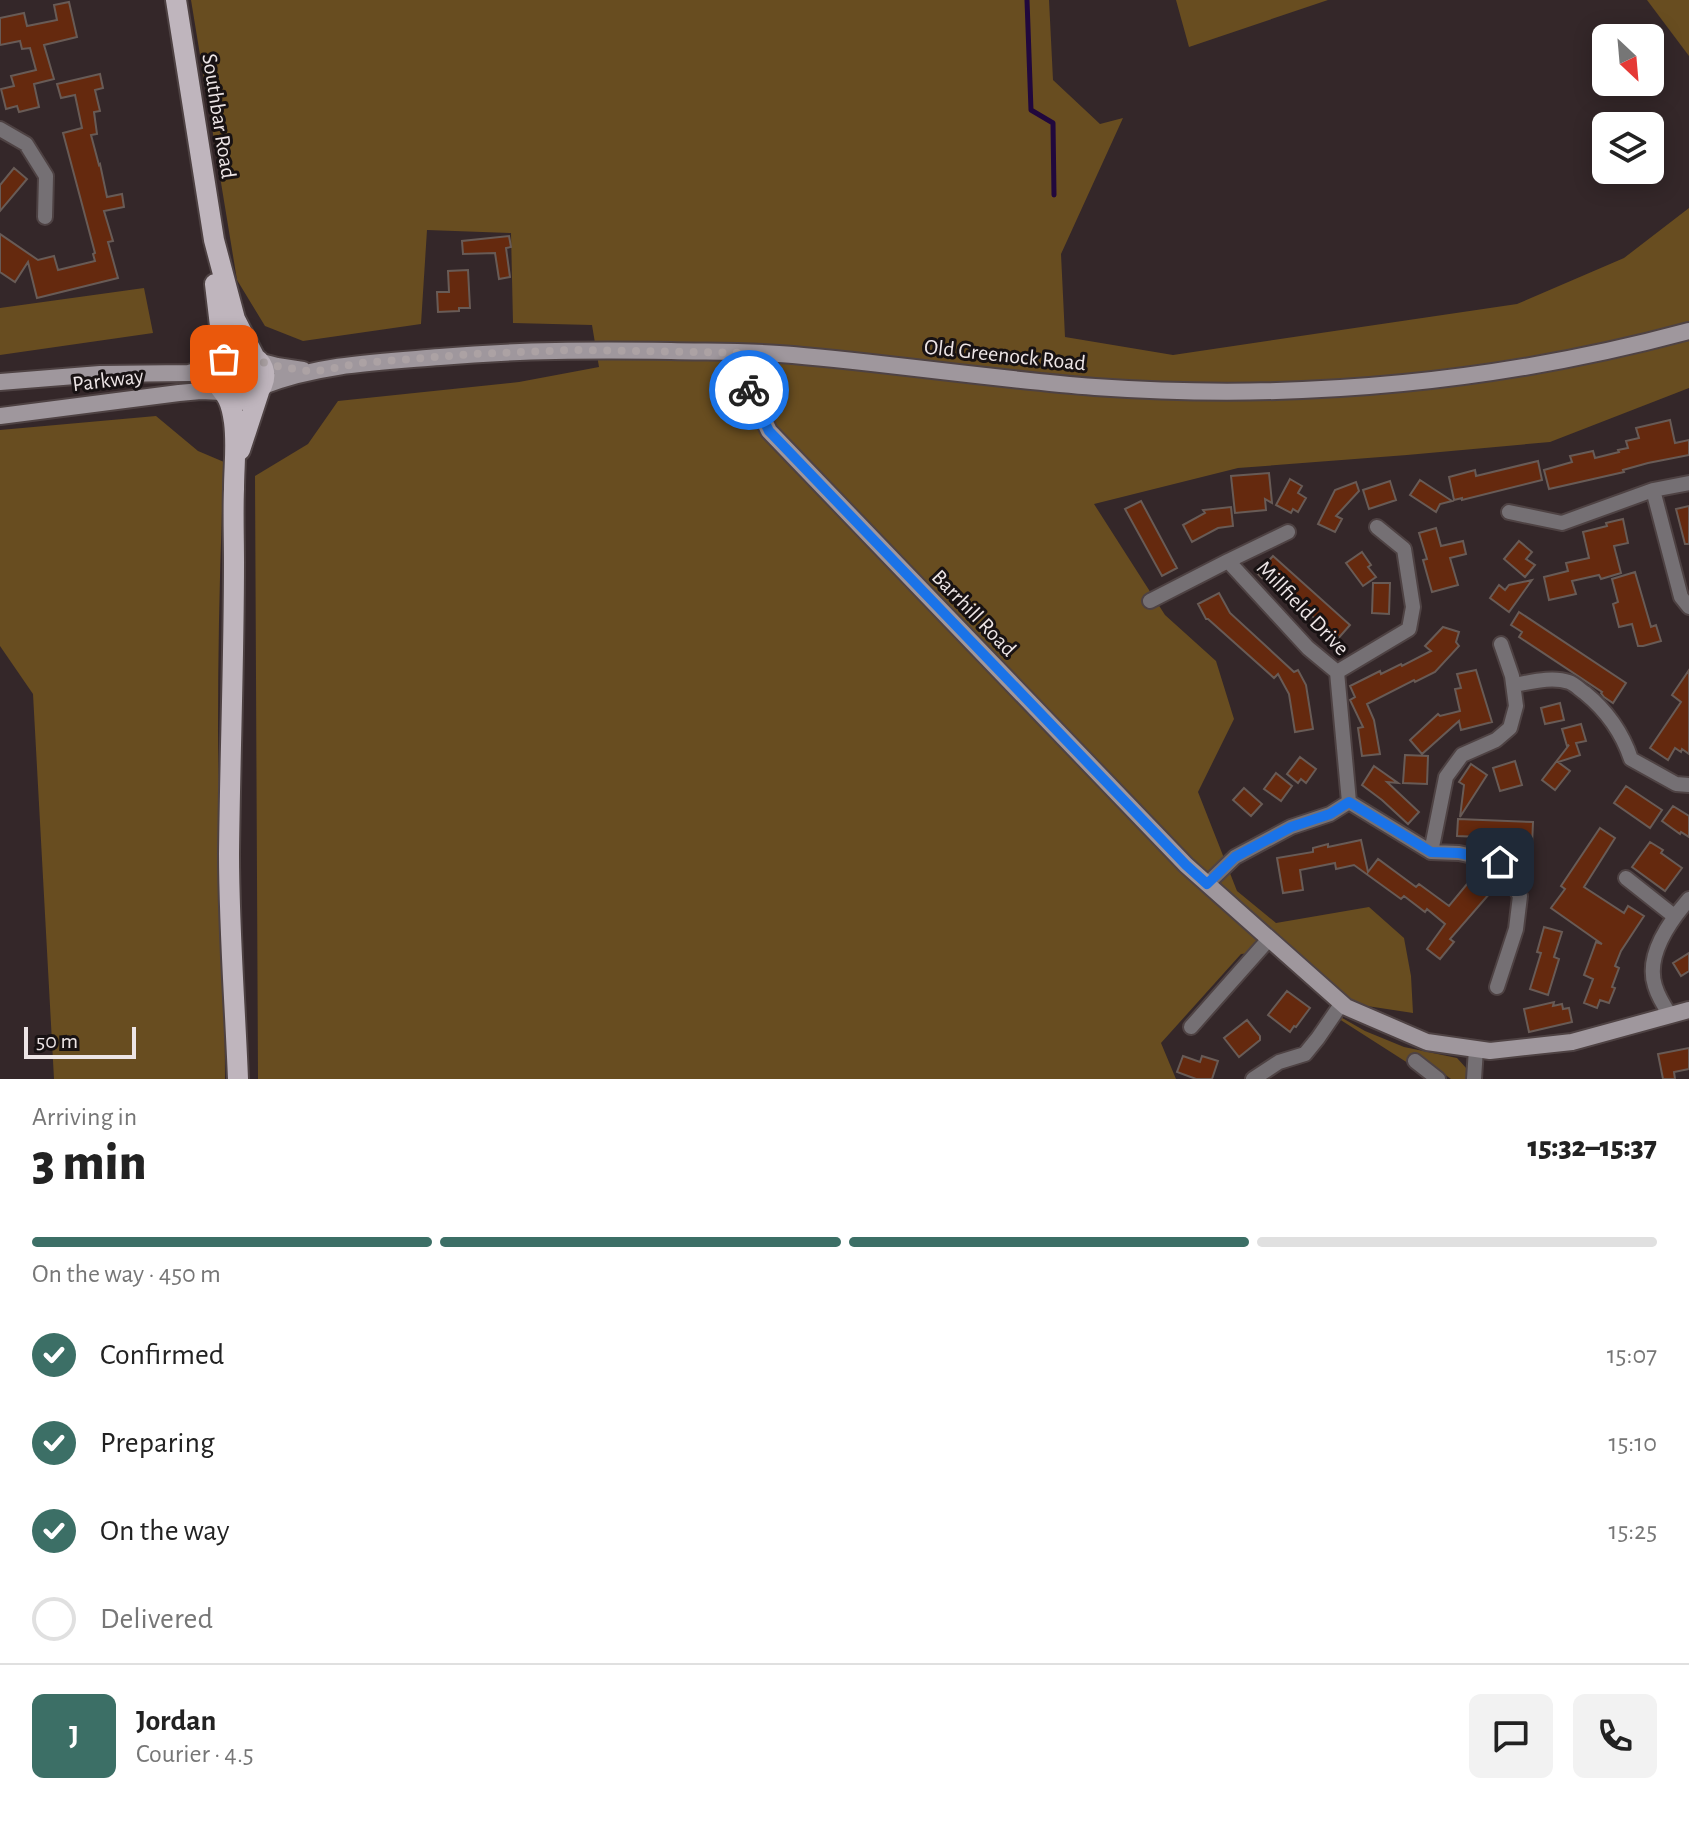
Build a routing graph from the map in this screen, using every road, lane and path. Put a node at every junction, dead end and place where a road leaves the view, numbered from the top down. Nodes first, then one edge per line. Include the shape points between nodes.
1 (176, 0) edge
2 (0, 129) edge
3 (45, 217) dead end
4 (214, 240) junction
5 (1689, 331) edge
6 (744, 353) junction
7 (256, 359) junction
8 (222, 362) junction
9 (313, 372) junction
10 (0, 382) edge
11 (261, 389) junction
12 (225, 395) junction
13 (0, 416) edge
14 (236, 462) junction
15 (1689, 483) edge
16 (1653, 490) junction
17 (1509, 512) dead end
18 (1377, 527) dead end
19 (1288, 532) dead end
20 (1228, 561) junction
21 (1150, 601) dead end
22 (1689, 607) edge
23 (1501, 644) dead end
24 (1337, 672) junction
25 (1514, 685) junction
26 (1689, 785) edge
27 (1349, 802) junction
28 (1431, 852) junction
29 (1626, 878) dead end
30 (1207, 884) junction
31 (1689, 899) edge
32 (1674, 916) junction
33 (1269, 939) junction
34 (1497, 987) dead end
35 (1342, 1003) junction
36 (1689, 1010) edge
37 (1670, 1015) junction
38 (1191, 1027) dead end
39 (1476, 1049) junction
40 (1415, 1061) dead end
41 (238, 1079) edge
42 (1253, 1079) edge
43 (1438, 1079) edge
44 (1474, 1079) edge

1 - 4 main road, Southbar Road
2 - 3 street via 26,144 46,176
4 - 7 main road, Southbar Road via 235,319
4 - 8 main road, Southbar Road
5 - 6 street, Old Greenock Road via 1483,374 1375,386 1236,391 1095,387
6 - 9 street, Old Greenock Road via 473,354
6 - 30 street, Barrhill Road via 748,387 769,431
7 - 8 main road via 239,353
7 - 9 street, Old Greenock Road
7 - 11 main road via 264,373
8 - 10 street, Parkway via 189,373
8 - 12 main road via 216,379
9 - 11 street, Old Greenock Road
11 - 12 main road via 241,401
11 - 14 main road
12 - 13 street, Parkway via 190,392
12 - 14 main road via 234,423
14 - 41 main road via 229,857
15 - 16 street
16 - 17 street via 1562,523
16 - 22 street via 1681,597
18 - 24 street via 1404,549 1413,607 1409,629
19 - 20 street
20 - 21 street, Millfield Drive
20 - 24 street, Millfield Drive
23 - 25 street
24 - 27 street, Millfield Drive
25 - 26 street via 1571,682 1613,721 1631,759 1676,784
25 - 28 street via 1510,728 1462,755 1446,777
27 - 28 street
27 - 30 street via 1235,857
28 - 34 street via 1500,862 1520,896 1516,929
29 - 32 street
30 - 33 street, Barrhill Road
31 - 32 street
32 - 37 street via 1652,966 1654,984
33 - 35 street, Barrhill Road
33 - 38 street
35 - 39 street, Barrhill Road via 1427,1042
35 - 42 street via 1305,1054 1279,1062
36 - 37 street, Barrhill Road
37 - 39 street, Barrhill Road via 1572,1042
39 - 44 street
40 - 43 street

